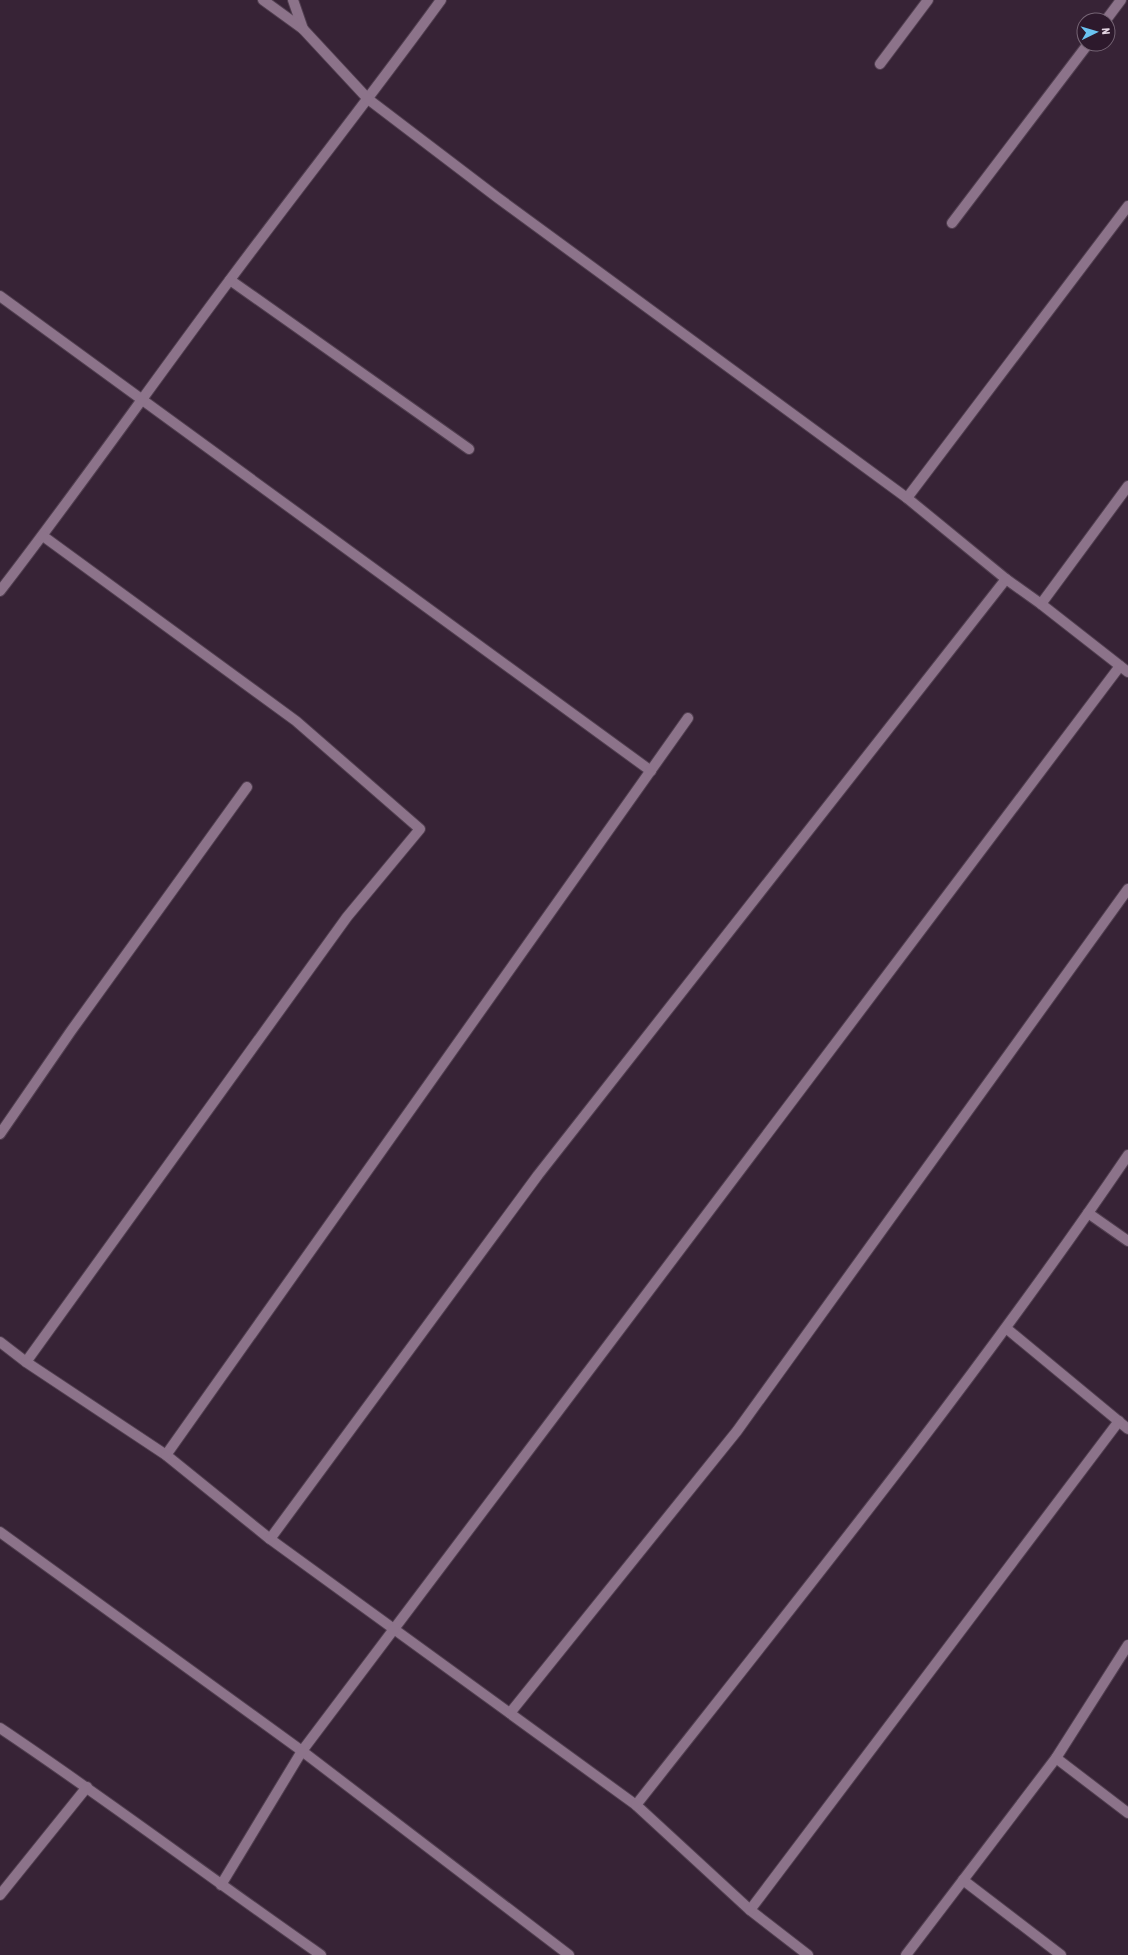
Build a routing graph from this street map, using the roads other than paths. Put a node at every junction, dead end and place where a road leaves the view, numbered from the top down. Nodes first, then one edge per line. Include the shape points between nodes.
1 (263, 0) edge
2 (293, 0) edge
3 (441, 0) edge
4 (928, 0) edge
5 (1121, 0) edge
6 (1112, 12) edge
7 (303, 29) junction
8 (1082, 52) edge
9 (880, 64) dead end
10 (368, 99) junction
11 (1128, 206) edge
12 (952, 223) dead end
13 (230, 280) junction
14 (0, 296) edge
15 (141, 400) junction
16 (469, 449) dead end
17 (1128, 486) edge
18 (907, 498) junction
19 (43, 536) junction
20 (1006, 579) junction
21 (0, 591) edge
22 (1041, 604) junction
23 (1124, 669) edge
24 (688, 718) dead end
25 (651, 771) junction
26 (247, 787) dead end
27 (1128, 890) edge
28 (0, 1134) edge
29 (1128, 1155) edge
30 (1088, 1214) junction
31 (1128, 1241) edge
32 (1006, 1328) junction
33 (0, 1342) edge
34 (26, 1362) junction
35 (1119, 1421) junction
36 (1128, 1429) edge
37 (166, 1455) junction
38 (0, 1532) edge
39 (270, 1539) junction
40 (394, 1628) junction
41 (1128, 1645) edge
42 (510, 1713) junction
43 (0, 1728) edge
44 (302, 1751) junction
45 (1056, 1758) junction
46 (87, 1786) junction
47 (636, 1805) junction
48 (1128, 1813) edge
49 (963, 1880) junction
50 (221, 1885) junction
51 (0, 1895) edge
52 (750, 1910) junction
53 (321, 1955) edge
54 (569, 1955) edge
55 (808, 1955) edge
56 (906, 1955) edge
57 (1061, 1955) edge

1 - 7 street
2 - 7 street
3 - 10 street
4 - 9 street
5 - 6 street
7 - 10 street
8 - 12 street
10 - 13 street
10 - 18 street via 498,198
11 - 18 street
13 - 15 street
13 - 16 street
14 - 15 street
15 - 19 street
15 - 25 street
17 - 22 street
18 - 20 street
19 - 21 street
19 - 34 street via 296,720 420,829 347,917
20 - 22 street
20 - 39 street via 538,1175
22 - 23 street
23 - 40 street
24 - 25 street
25 - 37 street
26 - 28 street via 75,1025
27 - 42 street via 737,1431
29 - 30 street
30 - 31 street
30 - 32 street
32 - 35 street
32 - 47 street via 818,1574
33 - 34 street
34 - 37 street
35 - 36 street
35 - 52 street
37 - 39 street
38 - 44 street
39 - 40 street
40 - 42 street
40 - 44 street
41 - 45 street
42 - 47 street
43 - 46 street
44 - 50 street
44 - 54 street
45 - 48 street
45 - 49 street
46 - 50 street
46 - 51 street
47 - 52 street
49 - 56 street
49 - 57 street
50 - 53 street
52 - 55 street

